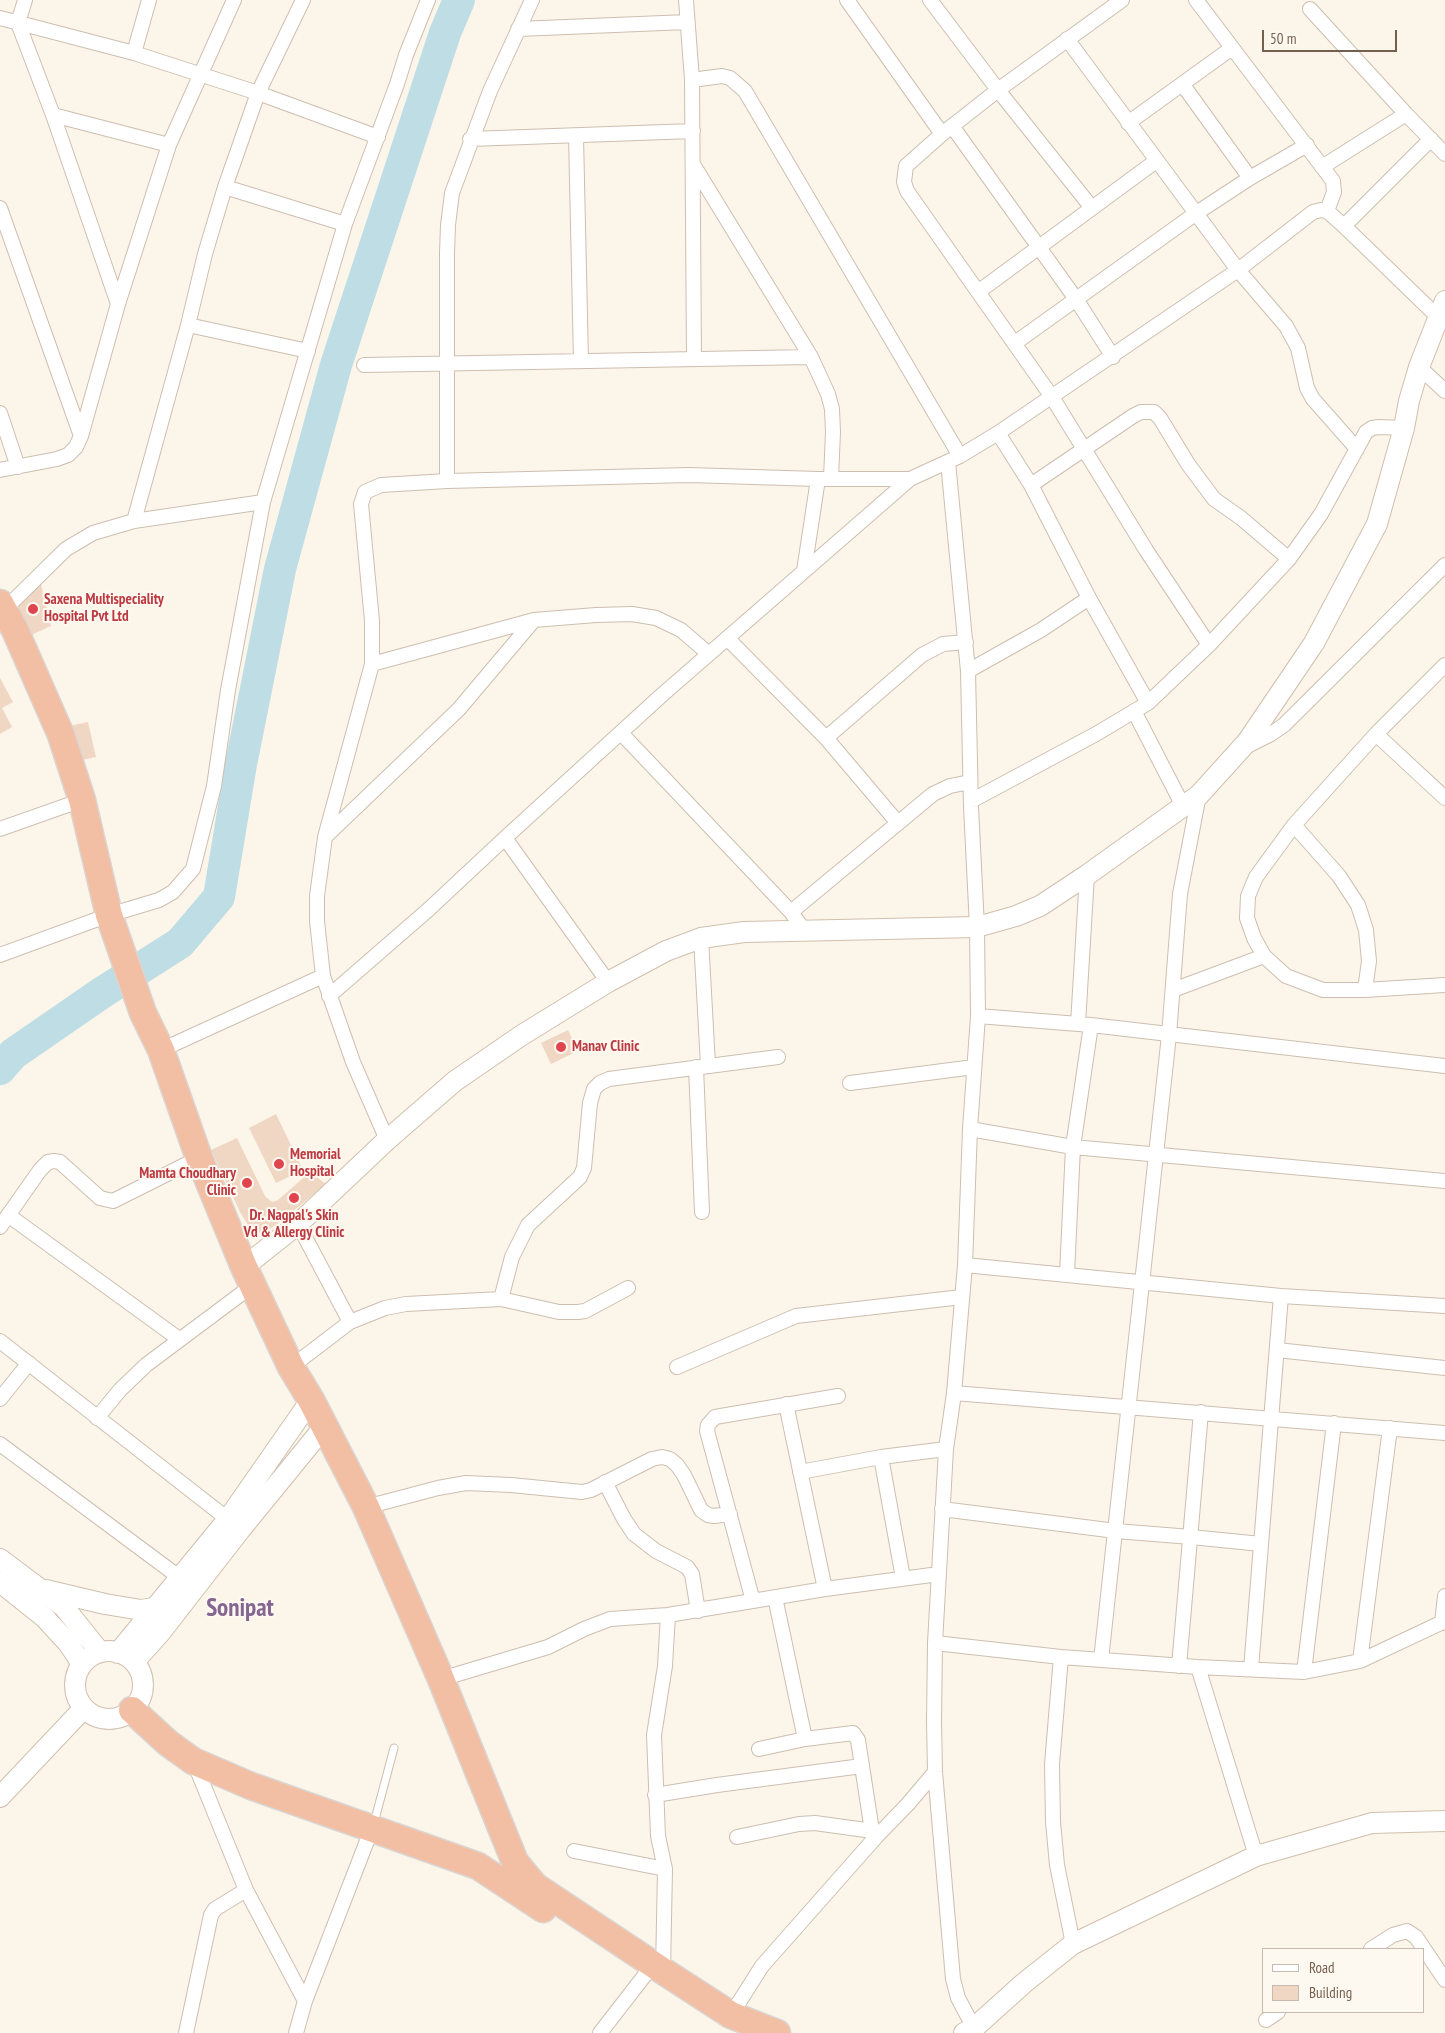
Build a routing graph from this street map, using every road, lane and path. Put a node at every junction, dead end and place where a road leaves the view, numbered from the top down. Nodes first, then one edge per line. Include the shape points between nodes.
1 (25, 0) edge
2 (149, 0) edge
3 (234, 0) edge
4 (303, 0) edge
5 (428, 0) edge
6 (532, 0) edge
7 (686, 0) edge
8 (847, 0) edge
9 (1122, 0) edge
10 (1196, 0) edge
11 (932, 1) edge
12 (1310, 9) dead end
13 (0, 18) edge
14 (687, 22) junction
15 (18, 23) junction
16 (518, 29) junction
17 (1066, 39) junction
18 (1232, 48) junction
19 (134, 52) junction
20 (201, 74) junction
21 (692, 80) junction
22 (1183, 85) junction
23 (998, 90) junction
24 (258, 93) junction
25 (1406, 114) junction
26 (53, 115) junction
27 (1128, 122) junction
28 (947, 130) junction
29 (693, 131) junction
30 (576, 136) junction
31 (378, 137) junction
32 (470, 139) junction
33 (1431, 139) junction
34 (169, 144) junction
35 (1307, 145) junction
36 (1445, 154) edge
37 (1156, 161) junction
38 (694, 166) junction
39 (1322, 167) junction
40 (1250, 178) junction
41 (226, 187) junction
42 (0, 208) edge
43 (1092, 208) junction
44 (1327, 211) junction
45 (1195, 214) junction
46 (345, 224) junction
47 (1344, 226) junction
48 (1039, 248) junction
49 (1238, 270) junction
50 (978, 292) junction
51 (1076, 299) junction
52 (118, 304) junction
53 (1441, 309) edge
54 (188, 325) junction
55 (1015, 343) junction
56 (308, 351) junction
57 (812, 357) junction
58 (1113, 357) junction
59 (694, 359) junction
60 (580, 362) junction
61 (364, 365) dead end
62 (447, 365) junction
63 (1419, 367) junction
64 (1445, 391) edge
65 (1052, 397) junction
66 (0, 413) edge
67 (1404, 428) junction
68 (998, 433) junction
69 (81, 436) junction
70 (1086, 449) junction
71 (1356, 449) junction
72 (954, 459) junction
73 (18, 467) junction
74 (0, 470) edge
75 (825, 479) junction
76 (910, 479) junction
77 (447, 481) junction
78 (1031, 485) junction
79 (263, 502) junction
80 (134, 520) junction
81 (1290, 559) junction
82 (1445, 565) edge
83 (804, 571) junction
84 (1089, 598) junction
85 (2, 606) edge
86 (534, 620) junction
87 (727, 638) junction
88 (966, 642) junction
89 (1208, 645) junction
90 (709, 654) junction
91 (372, 664) junction
92 (1445, 665) edge
93 (968, 671) junction
94 (1148, 703) junction
95 (1134, 711) junction
96 (621, 732) junction
97 (1376, 734) junction
98 (826, 738) junction
99 (1241, 749) junction
100 (970, 782) junction
101 (1445, 798) edge
102 (82, 800) junction
103 (1191, 800) junction
104 (971, 802) junction
105 (898, 823) junction
106 (1294, 825) junction
107 (0, 829) edge
108 (325, 837) junction
109 (504, 838) junction
110 (1087, 875) junction
111 (791, 912) junction
112 (113, 925) junction
113 (977, 926) junction
114 (804, 930) junction
115 (701, 938) junction
116 (0, 955) edge
117 (1264, 956) junction
118 (323, 976) junction
119 (608, 982) junction
120 (1445, 985) edge
121 (1173, 990) junction
122 (1365, 990) junction
123 (330, 996) junction
124 (978, 1016) junction
125 (1084, 1025) junction
126 (1169, 1035) junction
127 (161, 1050) junction
128 (778, 1056) dead end
129 (702, 1066) junction
130 (1445, 1066) edge
131 (974, 1067) junction
132 (850, 1083) dead end
133 (970, 1129) junction
134 (387, 1140) junction
135 (1073, 1147) junction
136 (1156, 1155) junction
137 (199, 1158) junction
138 (1445, 1181) edge
139 (702, 1212) dead end
140 (4, 1221) edge
141 (298, 1224) junction
142 (965, 1265) junction
143 (1066, 1274) junction
144 (249, 1276) junction
145 (1142, 1283) junction
146 (628, 1288) dead end
147 (962, 1296) junction
148 (1281, 1296) junction
149 (501, 1299) junction
150 (1445, 1306) edge
151 (350, 1322) junction
152 (179, 1339) junction
153 (0, 1341) edge
154 (1277, 1350) junction
155 (29, 1363) junction
156 (291, 1367) junction
157 (677, 1367) dead end
158 (1445, 1368) edge
159 (954, 1392) junction
160 (838, 1396) dead end
161 (0, 1399) edge
162 (311, 1400) junction
163 (786, 1404) junction
164 (1127, 1406) junction
165 (1201, 1412) junction
166 (97, 1418) junction
167 (1270, 1419) junction
168 (1334, 1423) junction
169 (324, 1427) junction
170 (1390, 1428) junction
171 (1445, 1433) edge
172 (0, 1444) edge
173 (946, 1449) junction
174 (881, 1457) junction
175 (800, 1472) junction
176 (605, 1482) junction
177 (366, 1507) junction
178 (942, 1509) junction
179 (730, 1514) junction
180 (234, 1524) junction
181 (1116, 1532) junction
182 (1191, 1536) junction
183 (1261, 1544) junction
184 (0, 1559) edge
185 (939, 1574) junction
186 (179, 1577) junction
187 (903, 1578) junction
188 (0, 1582) edge
189 (39, 1588) junction
190 (825, 1588) junction
191 (775, 1596) junction
192 (1445, 1596) edge
193 (753, 1601) junction
194 (154, 1608) junction
195 (698, 1611) junction
196 (668, 1615) junction
197 (1443, 1622) edge
198 (935, 1643) junction
199 (117, 1655) junction
200 (1061, 1657) junction
201 (1101, 1660) junction
202 (1360, 1661) junction
203 (82, 1664) junction
204 (1179, 1666) junction
205 (1198, 1667) junction
206 (1251, 1669) junction
207 (1304, 1672) junction
208 (441, 1679) junction
209 (84, 1708) junction
210 (132, 1710) junction
211 (805, 1739) junction
212 (394, 1748) dead end
213 (759, 1749) dead end
214 (193, 1761) junction
215 (862, 1766) junction
216 (935, 1772) junction
217 (0, 1796) edge
218 (655, 1796) junction
219 (1445, 1821) edge
220 (372, 1828) junction
221 (877, 1831) junction
222 (737, 1837) dead end
223 (574, 1851) dead end
224 (1256, 1856) junction
225 (664, 1869) junction
226 (246, 1890) junction
227 (1073, 1944) junction
228 (1372, 1948) edge
229 (1423, 1948) edge
230 (1425, 1950) edge
231 (654, 1973) junction
232 (1445, 1980) edge
233 (305, 2001) junction
234 (730, 2027) edge
235 (970, 2031) edge
236 (186, 2033) edge
237 (296, 2033) edge
238 (600, 2033) edge
239 (777, 2033) edge

1 - 15 street
2 - 19 street
3 - 20 street
4 - 24 street
5 - 31 street
6 - 16 street
7 - 14 street
8 - 28 street
9 - 17 street
10 - 18 street
11 - 23 street
12 - 25 street
13 - 15 street
14 - 16 street
14 - 21 street
15 - 19 street
15 - 26 street
16 - 32 street
17 - 23 street
17 - 27 street
18 - 22 street
18 - 35 street
19 - 20 street
20 - 24 street
20 - 34 street
21 - 29 street
21 - 72 street via 722,76 730,78 745,91
22 - 27 street
22 - 40 street
23 - 28 street
23 - 43 street
24 - 31 street
24 - 41 street
25 - 33 street
25 - 39 street
26 - 34 street
26 - 52 street
27 - 37 street
28 - 48 street
28 - 50 street via 906,166 904,182 907,191
29 - 30 street
29 - 38 street
30 - 32 street
30 - 60 street
31 - 46 street
32 - 62 street via 452,193 448,225
33 - 36 street
33 - 47 street
34 - 52 street
35 - 39 street
35 - 40 street
37 - 43 street
37 - 45 street
38 - 57 street
38 - 59 street
39 - 44 street via 1334,186
40 - 45 street
41 - 46 street
41 - 54 street
42 - 69 street
43 - 48 street
44 - 47 street
44 - 49 street via 1313,212
45 - 49 street
45 - 51 street
46 - 56 street
47 - 53 street
48 - 50 street
48 - 51 street
49 - 58 street
49 - 71 street via 1286,326 1298,348 1307,388 1313,399
50 - 55 street
51 - 55 street
51 - 58 street
52 - 69 street
53 - 63 street
54 - 56 street
54 - 80 street
55 - 65 street
56 - 79 street
57 - 59 street
57 - 75 street via 832,409 833,432
58 - 65 street
59 - 60 street
60 - 62 street
61 - 62 street
62 - 77 street
63 - 64 street
63 - 67 street
65 - 68 street
65 - 70 street
66 - 73 street
67 - 71 street via 1372,428
67 - 99 street via 1377,524 1314,643
68 - 72 street
68 - 78 street
69 - 73 street via 68,455
70 - 78 street
70 - 81 street via 1133,416 1154,412 1214,499
70 - 89 street
71 - 81 street via 1321,514
72 - 76 street
72 - 88 street
73 - 74 street
75 - 76 street
75 - 77 street via 688,475
75 - 83 street
76 - 83 street
77 - 91 street via 381,485 369,489 363,496
78 - 84 street
79 - 80 street
79 - 112 street via 228,690 214,786 193,869 173,892
80 - 85 street via 93,533 66,549
81 - 89 street
82 - 99 street via 1284,725
83 - 87 street
84 - 93 street via 1041,630
84 - 94 street
85 - 102 highway via 61,735
86 - 90 street via 632,614 656,618 681,630
86 - 91 street
86 - 108 street via 459,709
87 - 90 street
87 - 98 street
88 - 93 street
88 - 98 street via 943,644 922,654
89 - 94 street
90 - 96 street
91 - 108 street
92 - 97 street
93 - 100 street
94 - 95 street
95 - 103 street
95 - 104 street
96 - 109 street
96 - 111 street
97 - 101 street
97 - 106 street
98 - 105 street
99 - 103 street
100 - 104 street
100 - 105 street via 941,790
102 - 107 street
102 - 112 highway
103 - 110 street
103 - 121 street
104 - 113 street
105 - 111 street
106 - 117 street via 1256,877 1248,896 1247,918
106 - 122 street via 1339,876 1358,905 1366,930 1369,961
108 - 118 street via 317,896 318,947
109 - 119 street
109 - 123 street
110 - 113 street via 1040,906
110 - 125 street
111 - 114 street
112 - 116 street
112 - 127 highway via 143,1013
113 - 114 street
113 - 124 street
114 - 115 street via 744,932
115 - 119 street via 666,951
115 - 129 street
117 - 121 street
117 - 122 street via 1286,976 1323,990
118 - 123 street
118 - 127 street
119 - 134 street via 522,1035 456,1081
120 - 122 street
121 - 126 street
123 - 134 street
124 - 125 street
124 - 131 street
125 - 126 street
125 - 135 street
126 - 130 street
126 - 136 street
127 - 137 highway
128 - 129 street
129 - 139 street
129 - 149 street via 609,1079 594,1089 584,1168 580,1177 528,1224 512,1257
131 - 132 street
131 - 133 street
133 - 135 street
133 - 142 street
134 - 141 street
135 - 136 street
135 - 143 street
136 - 138 street
136 - 145 street
137 - 140 street via 113,1201 100,1198 54,1160 40,1170
137 - 144 highway
140 - 152 street
141 - 144 street
141 - 151 street
142 - 143 street
142 - 147 street
143 - 145 street
144 - 152 street
144 - 156 highway
145 - 148 street
145 - 164 street
146 - 149 street via 578,1312 559,1312
147 - 157 street via 796,1316
147 - 159 street
148 - 150 street
148 - 154 street
149 - 151 street via 406,1304 385,1308
151 - 156 street
152 - 166 street via 132,1377
153 - 155 street
154 - 158 street
154 - 167 street
155 - 161 street
155 - 166 street
156 - 162 highway
159 - 164 street
159 - 173 street
160 - 163 street
162 - 169 highway
162 - 180 street
163 - 175 street
163 - 179 street via 715,1418 708,1425
164 - 165 street
164 - 181 street
165 - 167 street
165 - 182 street
166 - 180 street
167 - 168 street
167 - 183 street
168 - 170 street
168 - 207 street
169 - 177 highway
169 - 180 street
170 - 171 street
170 - 202 street
172 - 186 street
173 - 174 street
173 - 178 street
174 - 175 street
174 - 187 street
175 - 190 street
176 - 177 street via 591,1490 572,1492 466,1483
176 - 179 street via 652,1459 670,1459 684,1474 701,1510 714,1516
176 - 195 street via 634,1534 650,1547 687,1567 692,1574
177 - 208 highway
178 - 181 street
178 - 185 street
179 - 193 street
180 - 186 street
180 - 199 street via 160,1633
181 - 182 street
181 - 201 street
182 - 183 street
182 - 204 street
183 - 206 street
184 - 189 street
185 - 187 street
185 - 198 street
186 - 194 street
187 - 190 street
188 - 203 street via 45,1618
189 - 194 street via 106,1604 141,1610
189 - 199 street
190 - 191 street
191 - 193 street
191 - 211 street
192 - 197 street
193 - 195 street
194 - 199 street
195 - 196 street
196 - 208 street via 610,1619 548,1648
196 - 218 street via 665,1666 654,1734
197 - 202 street
198 - 200 street
198 - 216 street
199 - 203 street via 85,1660
199 - 210 street via 142,1674 143,1686
200 - 201 street
200 - 227 street via 1052,1764 1052,1822
201 - 204 street
202 - 207 street
203 - 209 street via 74,1684 77,1698
204 - 205 street
205 - 206 street
205 - 224 street
206 - 207 street
208 - 231 highway via 515,1862 535,1886
209 - 210 street via 93,1716 108,1719
209 - 217 street
210 - 214 highway
211 - 213 street
211 - 215 street via 853,1733 858,1740
212 - 220 lane
214 - 220 highway via 251,1786
214 - 226 street
215 - 218 street
215 - 221 street
216 - 221 street via 908,1804
216 - 235 street via 953,1979
218 - 225 street
219 - 224 street via 1372,1824
220 - 231 highway via 478,1866
220 - 233 street
221 - 222 street via 827,1824 799,1824
221 - 234 street via 762,1966
223 - 225 street
224 - 227 street
225 - 231 street
226 - 233 street
226 - 236 street via 215,1908 211,1915
227 - 235 street
228 - 229 street via 1393,1934 1407,1931
230 - 232 street
231 - 234 highway
231 - 238 street
233 - 237 street
234 - 239 highway

